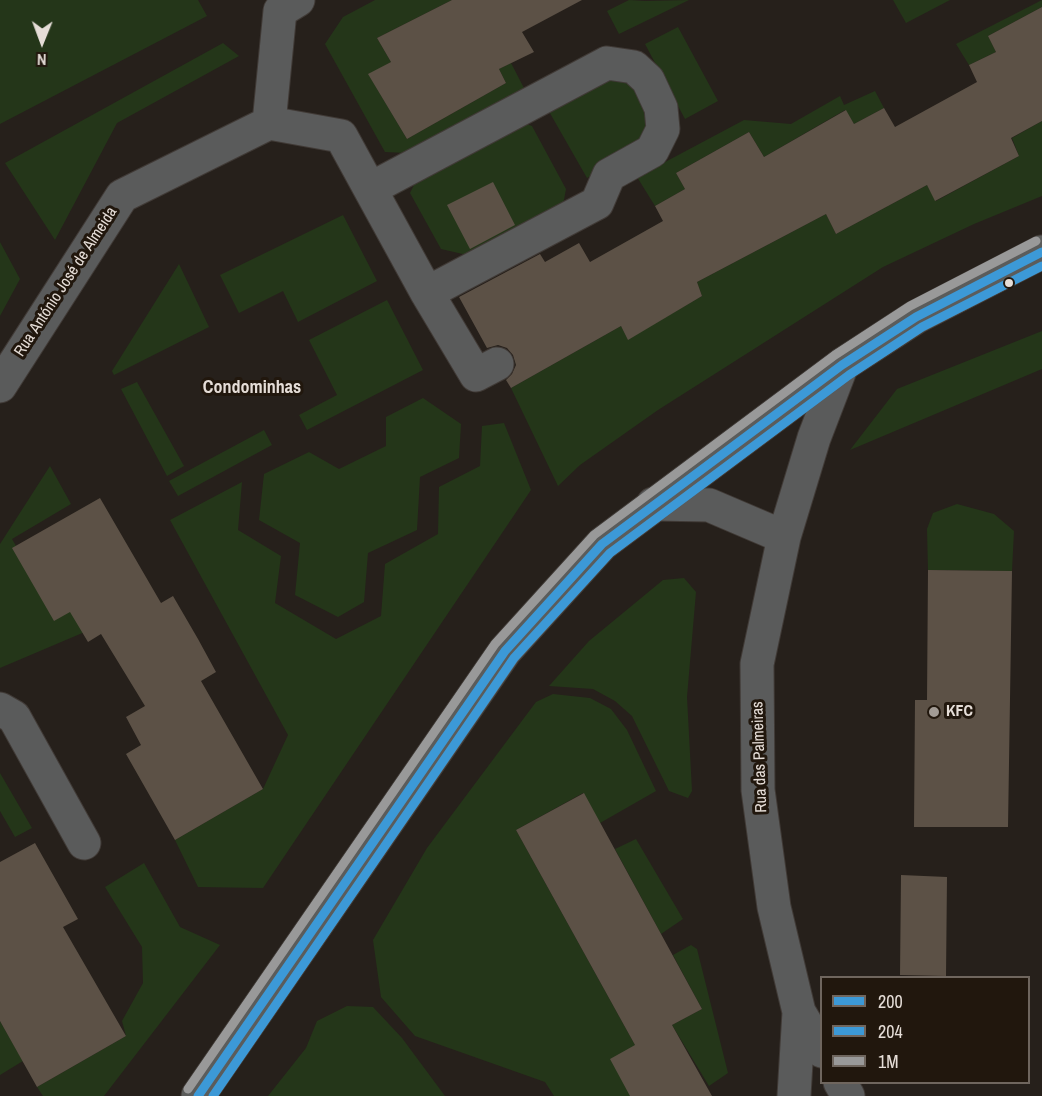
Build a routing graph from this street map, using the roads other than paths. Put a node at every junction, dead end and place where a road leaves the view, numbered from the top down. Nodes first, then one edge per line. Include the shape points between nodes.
1 (298, 0) edge
2 (269, 123) junction
3 (370, 189) junction
4 (1042, 252) edge
5 (426, 293) junction
6 (497, 364) dead end
7 (842, 365) junction
8 (0, 386) edge
9 (653, 504) junction
10 (784, 537) junction
11 (0, 709) edge
12 (84, 843) dead end
13 (799, 1012) junction
14 (820, 1048) edge
15 (198, 1096) edge
16 (794, 1096) edge

1 - 2 street via 280,11
2 - 3 street via 341,136
2 - 8 street, Rua António José de Almeida via 122,196
3 - 5 street
3 - 5 street via 607,63 634,67 648,80 661,108 663,129 652,151 609,176 597,202
4 - 7 main road via 916,316
5 - 6 street via 476,375
7 - 9 main road
7 - 10 street, Rua das Palmeiras via 814,438
9 - 10 street via 709,505
9 - 15 main road via 602,544 505,651
10 - 13 street, Rua das Palmeiras via 757,664 758,790 774,907
11 - 12 street via 14,717
13 - 14 street
13 - 16 street

